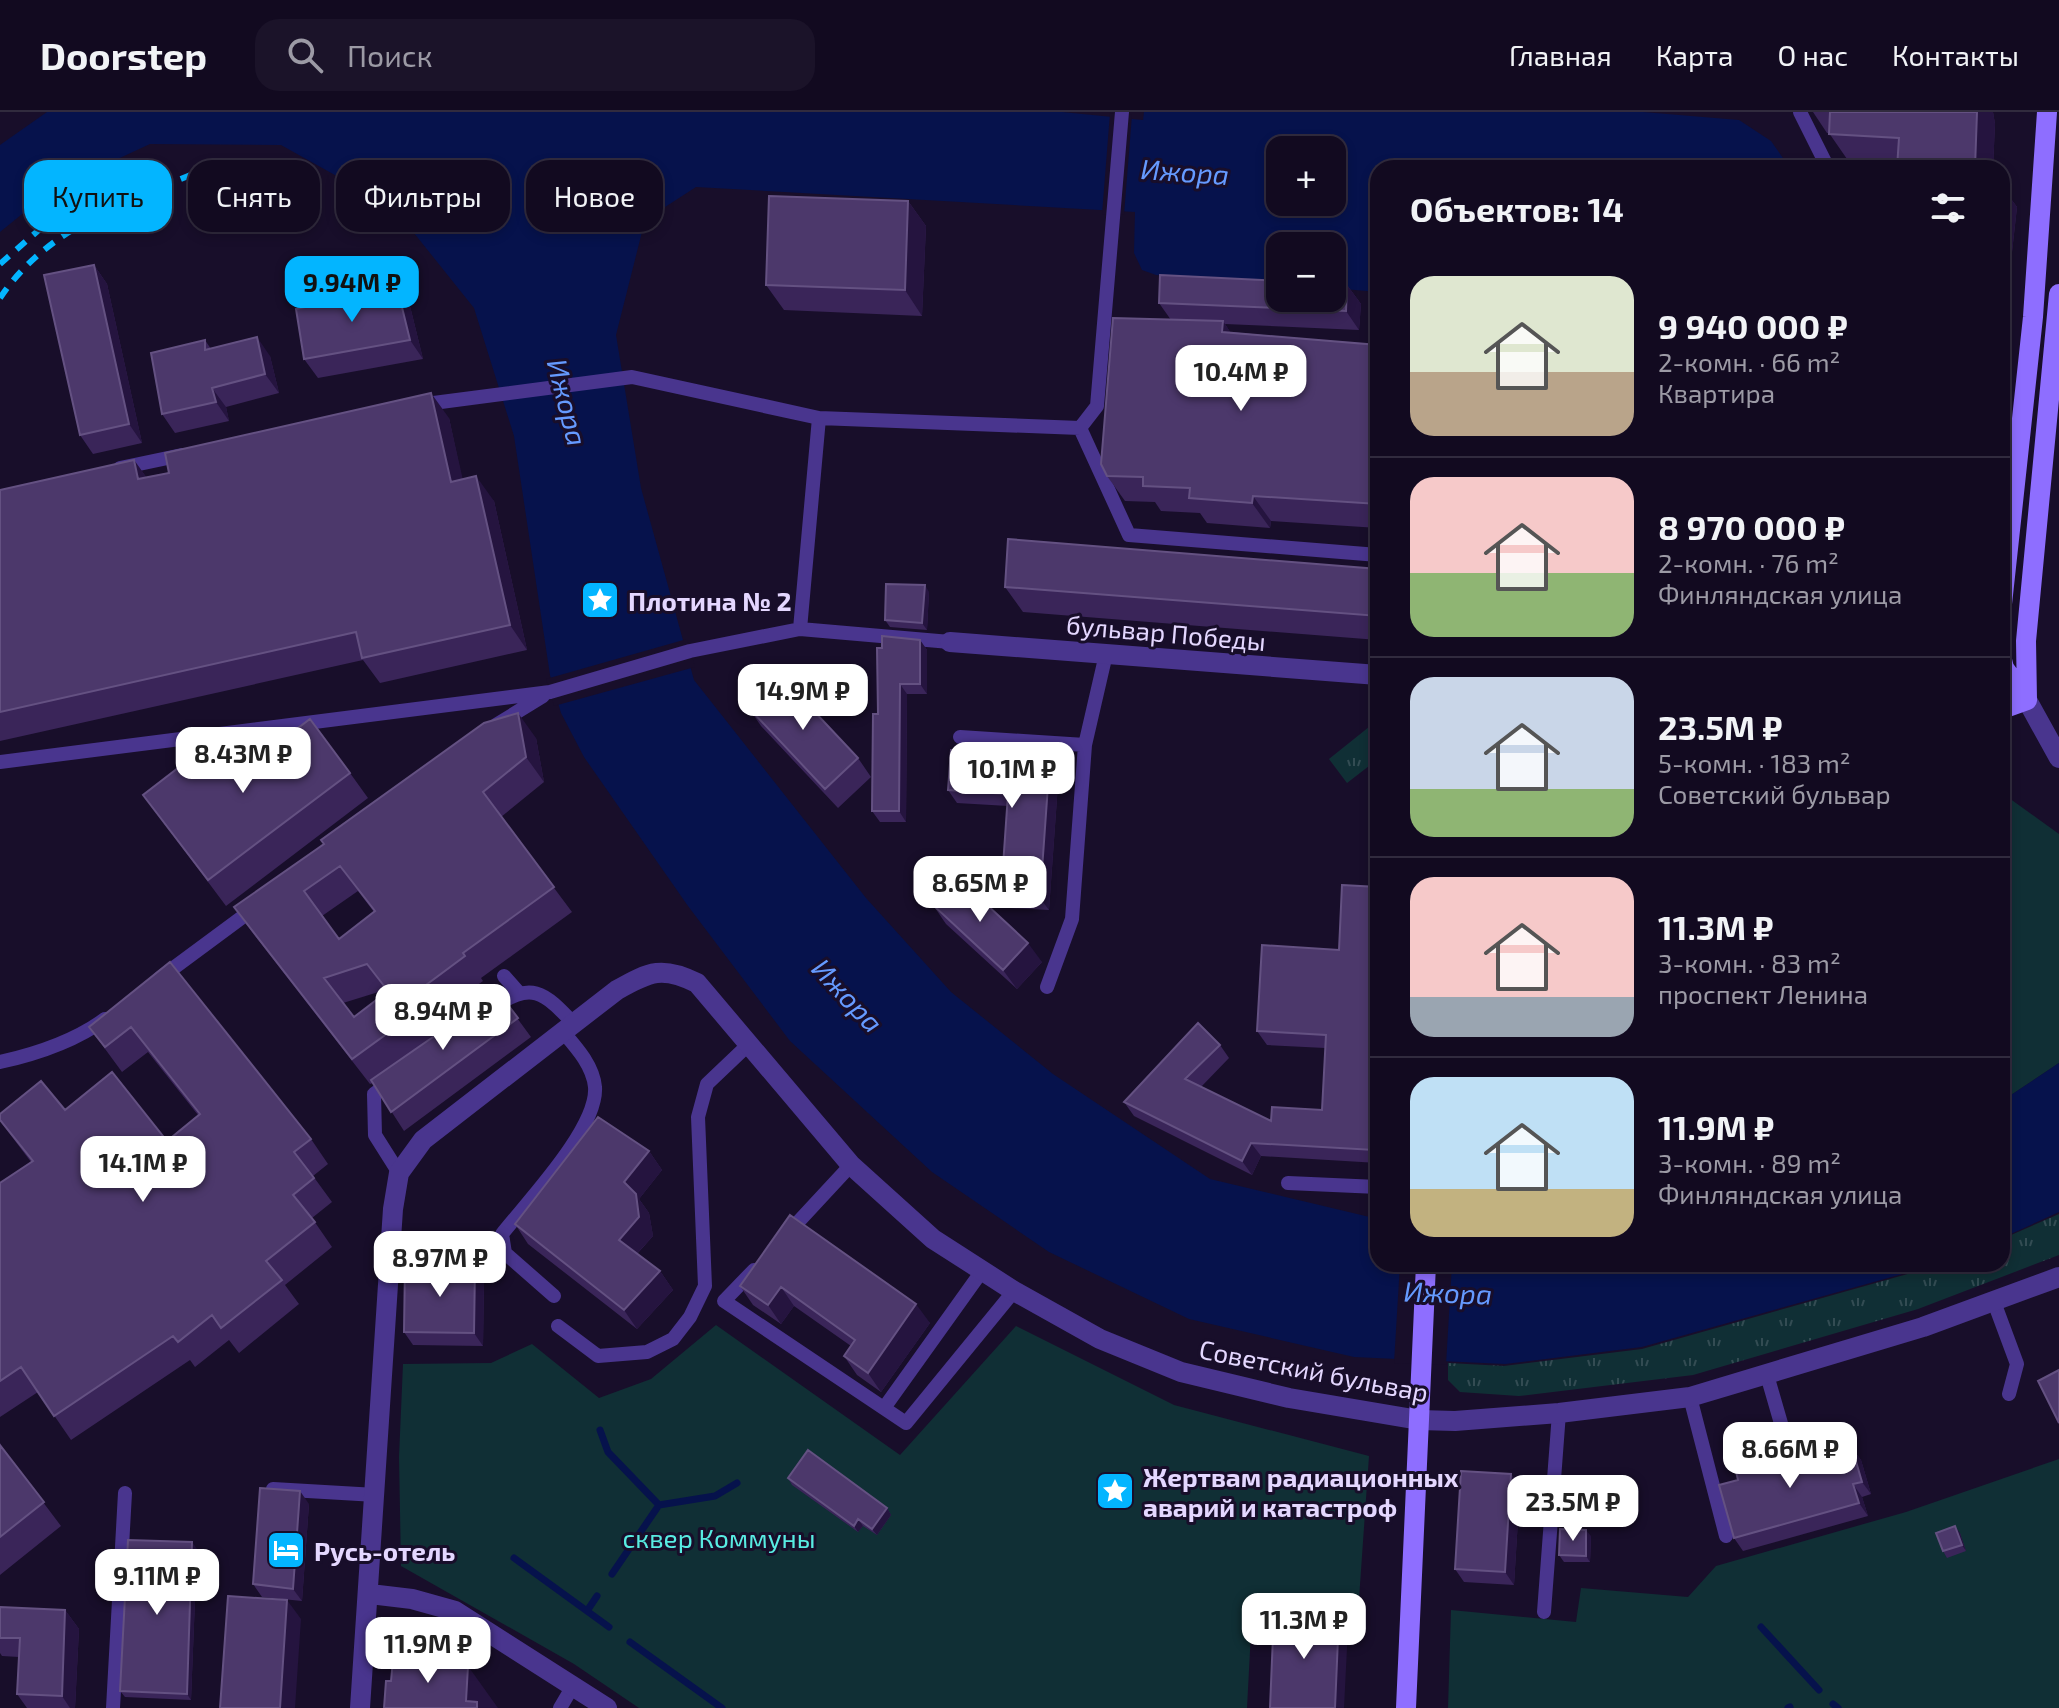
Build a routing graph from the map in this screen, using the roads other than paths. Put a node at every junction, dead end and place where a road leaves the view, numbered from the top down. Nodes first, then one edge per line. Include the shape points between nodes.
1 (1122, 112) edge
2 (1800, 112) edge
3 (2047, 112) edge
4 (1824, 160) edge
5 (2059, 294) edge
6 (404, 408) edge
7 (819, 418) junction
8 (1080, 428) junction
9 (202, 450) edge
10 (109, 470) edge
11 (2010, 530) edge
12 (1370, 554) edge
13 (800, 629) junction
14 (950, 642) joint
15 (1106, 654) junction
16 (1370, 674) edge
17 (2010, 676) edge
18 (550, 692) junction
19 (2027, 700) junction
20 (2010, 706) edge
21 (481, 737) edge
22 (960, 737) dead end
23 (1085, 745) junction
24 (2059, 758) edge
25 (0, 762) edge
26 (267, 900) edge
27 (504, 976) dead end
28 (153, 984) edge
29 (1047, 987) dead end
30 (519, 993) junction
31 (115, 1012) edge
32 (475, 1021) edge
33 (569, 1029) junction
34 (748, 1045) junction
35 (0, 1062) edge
36 (399, 1076) edge
37 (851, 1165) junction
38 (399, 1173) junction
39 (1288, 1183) dead end
40 (1370, 1187) edge
41 (982, 1271) junction
42 (1426, 1272) edge
43 (2059, 1277) edge
44 (1014, 1291) junction
45 (554, 1296) dead end
46 (1994, 1302) junction
47 (558, 1326) dead end
48 (1767, 1375) junction
49 (2009, 1394) dead end
50 (1690, 1397) junction
51 (884, 1408) junction
52 (1559, 1413) junction
53 (1419, 1420) junction
54 (1791, 1458) edge
55 (273, 1489) edge
56 (125, 1493) dead end
57 (376, 1495) junction
58 (1726, 1536) edge
59 (370, 1594) junction
60 (1544, 1612) dead end
61 (573, 1686) junction
62 (113, 1708) edge
63 (360, 1708) edge
64 (560, 1708) edge
65 (607, 1708) edge
66 (1406, 1708) edge

1 - 8 lane via 1110,327 1097,406
2 - 4 lane
3 - 11 main road via 2033,317
5 - 19 main road via 2026,641
6 - 7 lane via 632,377
7 - 8 lane
7 - 13 lane
8 - 12 lane via 1129,535
9 - 10 lane
13 - 14 lane
13 - 18 lane via 690,651
14 - 15 street, бульвар Победы
15 - 16 street, бульвар Победы
15 - 23 lane
17 - 19 main road
18 - 21 lane
18 - 25 lane
19 - 20 main road
19 - 24 street
22 - 23 lane
23 - 29 lane via 1072,919
26 - 28 lane
27 - 30 lane
30 - 32 lane
30 - 33 lane via 549,996
31 - 35 lane via 89,1031
33 - 34 street, Советский бульвар via 643,975 672,971 697,983
33 - 38 street, Советский бульвар via 423,1140
33 - 45 lane via 595,1086 592,1112 502,1234 505,1253
34 - 37 street, Советский бульвар
34 - 47 lane via 707,1084 698,1117 705,1286 690,1317 673,1339 647,1352 598,1356
36 - 38 lane via 374,1094 375,1135
37 - 41 street, Советский бульвар via 933,1239
37 - 51 lane via 724,1301
38 - 57 street
39 - 40 lane
41 - 44 street, Советский бульвар
41 - 51 lane
42 - 53 main road
43 - 46 street, Советский бульвар
44 - 51 lane via 906,1423
44 - 53 street, Советский бульвар via 1100,1339 1181,1372 1289,1398
46 - 48 street, Советский бульвар
46 - 49 lane via 2017,1364
48 - 50 street, Советский бульвар
48 - 54 lane
50 - 52 street, Советский бульвар
50 - 58 lane
52 - 53 street, Советский бульвар
52 - 60 lane via 1562,1463
53 - 66 main road
55 - 57 lane
56 - 62 lane
57 - 59 street
59 - 61 street via 455,1611
59 - 63 street
61 - 64 lane
61 - 65 street

